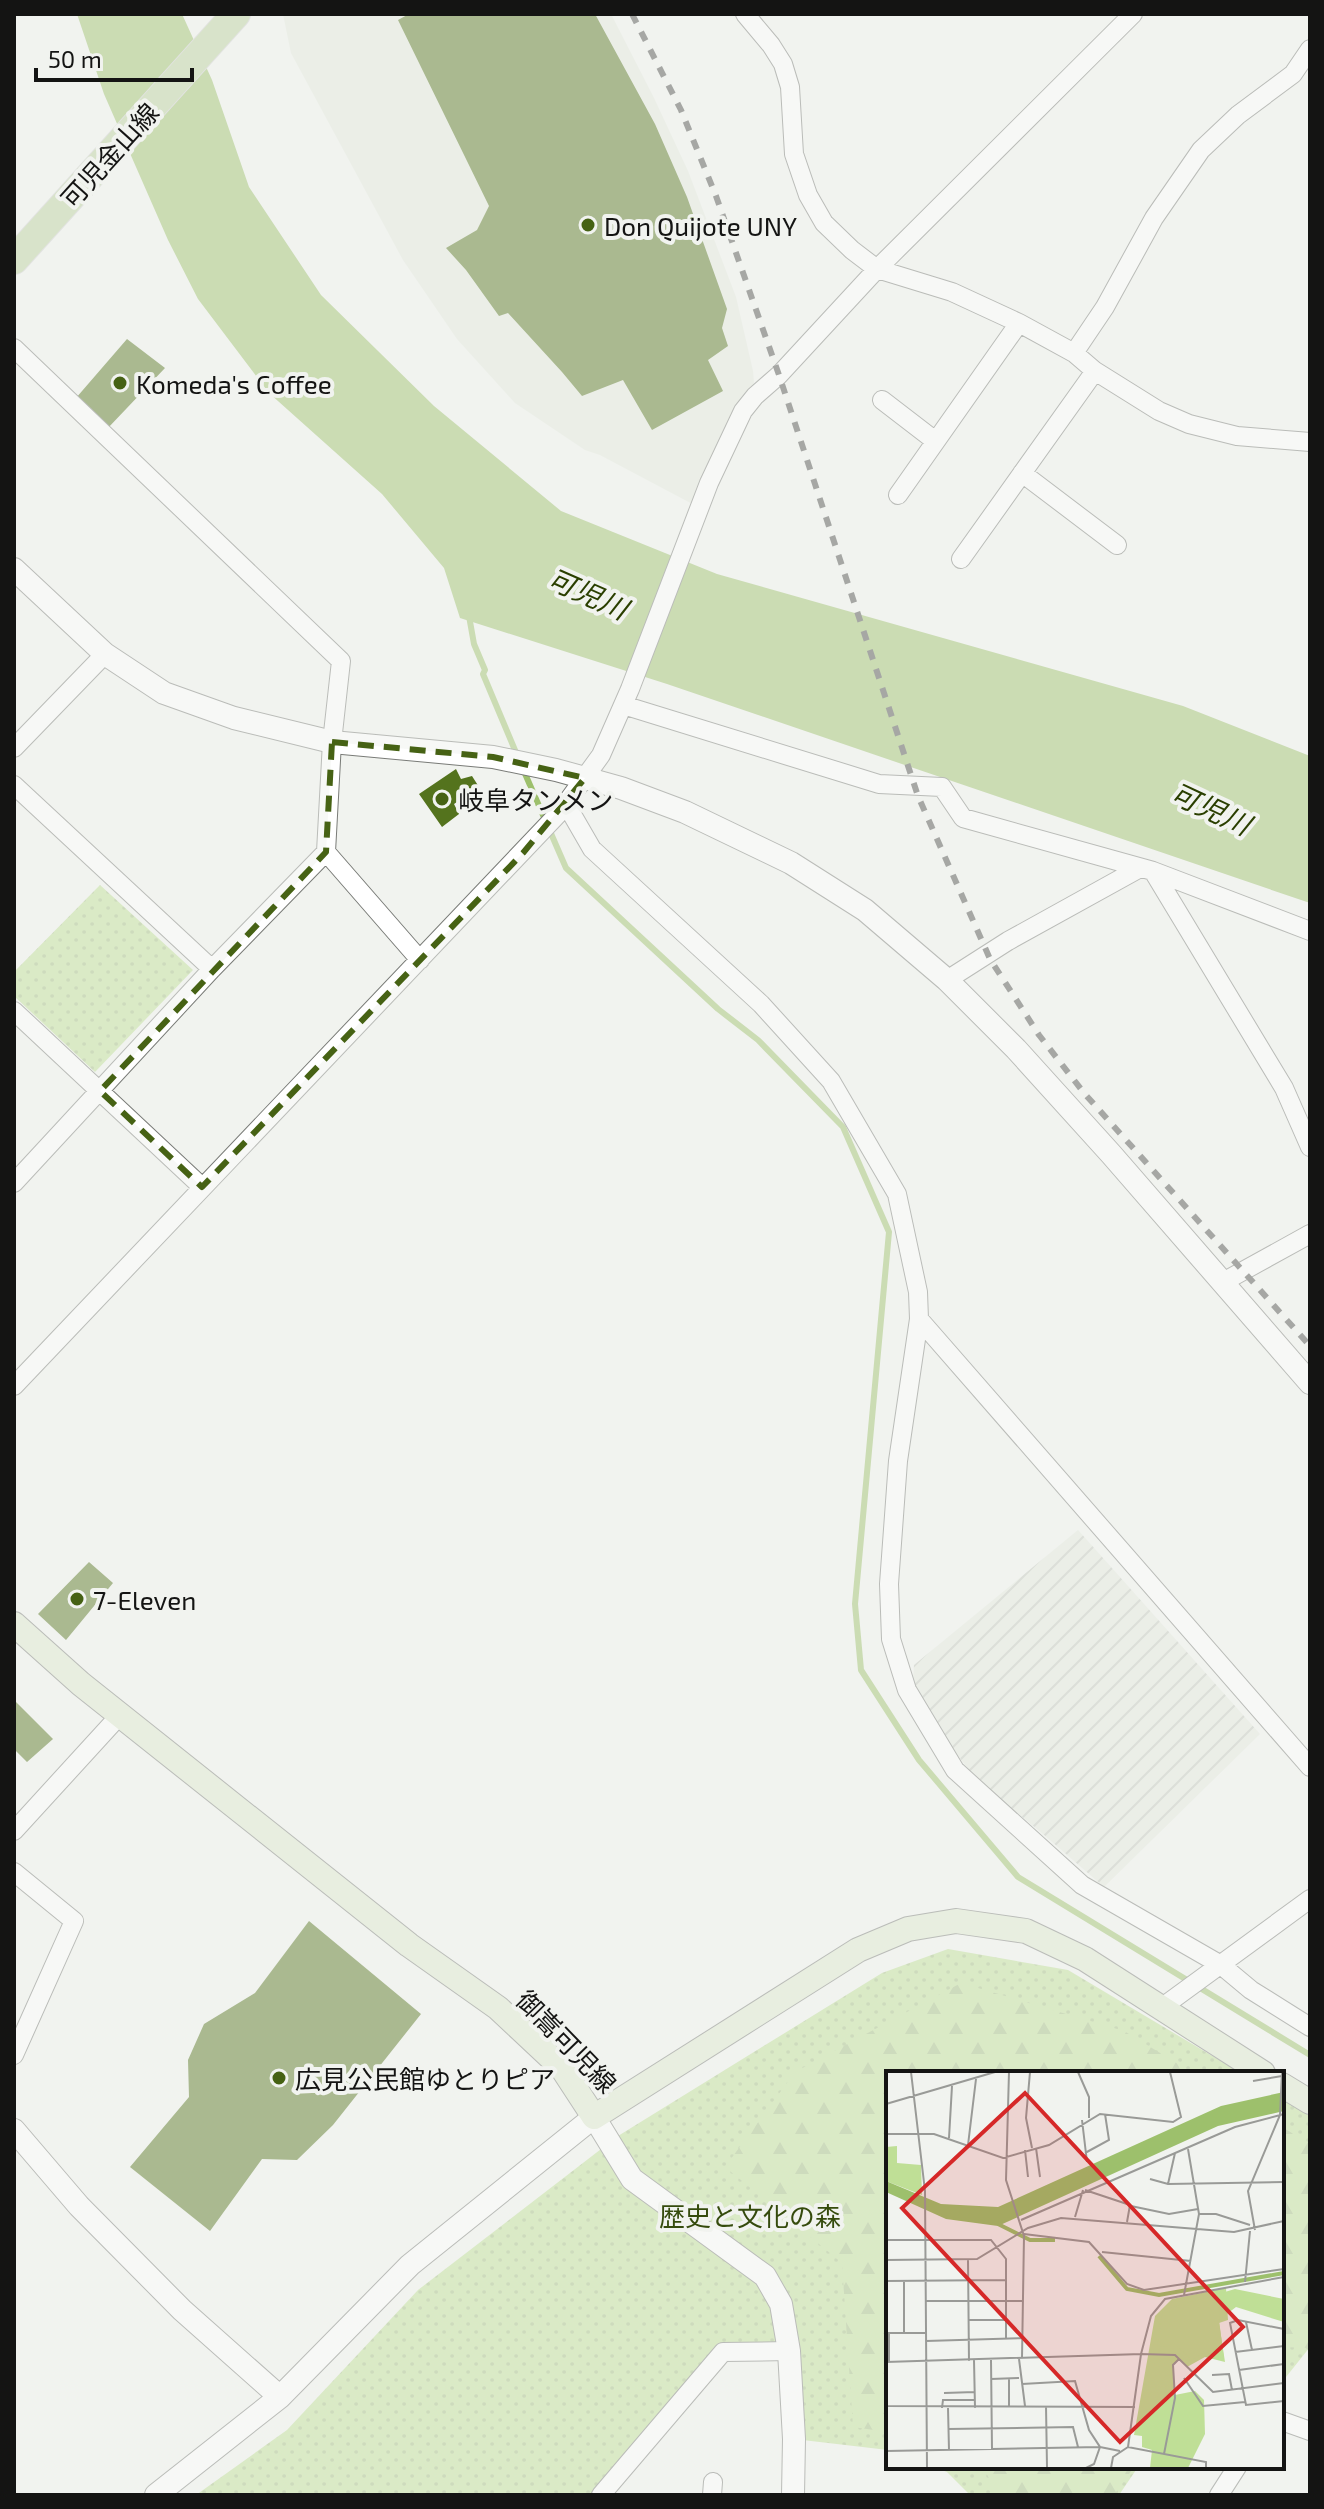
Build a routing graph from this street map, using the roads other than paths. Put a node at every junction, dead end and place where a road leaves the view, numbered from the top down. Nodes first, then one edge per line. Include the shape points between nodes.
1 (745, 14) edge
2 (1133, 14) edge
3 (231, 20) edge
4 (1310, 49) edge
5 (14, 260) edge
6 (877, 269) junction
7 (1019, 323) junction
8 (14, 348) edge
9 (1074, 353) junction
10 (1095, 371) junction
11 (882, 400) dead end
12 (934, 440) junction
13 (1310, 442) edge
14 (1022, 473) junction
15 (898, 495) dead end
16 (1117, 545) dead end
17 (961, 559) dead end
18 (14, 569) edge
19 (105, 654) junction
20 (626, 697) junction
21 (332, 742) junction
22 (14, 748) edge
23 (585, 778) junction
24 (14, 785) edge
25 (563, 809) junction
26 (326, 852) junction
27 (1146, 870) junction
28 (1310, 931) edge
29 (420, 960) junction
30 (212, 969) junction
31 (947, 980) junction
32 (14, 1011) edge
33 (100, 1091) junction
34 (1310, 1147) edge
35 (14, 1183) edge
36 (202, 1187) junction
37 (1310, 1234) edge
38 (1223, 1282) junction
39 (919, 1319) junction
40 (1310, 1383) edge
41 (14, 1386) edge
42 (14, 1624) edge
43 (120, 1715) junction
44 (1310, 1767) edge
45 (14, 1831) edge
46 (14, 1872) edge
47 (1310, 1899) edge
48 (1221, 1965) junction
49 (1161, 2008) junction
50 (1310, 2027) edge
51 (14, 2055) edge
52 (1260, 2071) edge
53 (1284, 2086) edge
54 (1310, 2102) edge
55 (594, 2117) junction
56 (14, 2130) edge
57 (789, 2351) junction
58 (280, 2397) junction
59 (1284, 2422) edge
60 (1310, 2431) edge
61 (1236, 2469) edge
62 (156, 2495) edge
63 (601, 2495) edge
64 (793, 2495) edge
65 (1219, 2495) edge

1 - 6 street via 783,64 790,87 794,154 808,195 824,223
2 - 6 street
3 - 5 main road, 可児金山線
4 - 9 street via 1293,74 1201,150
6 - 7 street via 952,292
6 - 20 street via 743,411 709,483
7 - 9 street
7 - 12 street
8 - 21 street via 341,661
9 - 10 street
10 - 13 street via 1189,424 1237,436
10 - 14 street
11 - 12 street
12 - 15 street
14 - 16 street
14 - 17 street
18 - 19 street
19 - 21 street via 164,693 234,718
19 - 22 street
20 - 23 street
20 - 27 street via 879,784 942,787 963,818
21 - 23 street via 493,757
21 - 26 street
23 - 25 street
23 - 31 street via 685,812 791,863 865,910
24 - 30 street
25 - 29 street
25 - 39 street via 592,849 761,1004 831,1081 897,1194
26 - 29 street
26 - 30 street
27 - 28 street
27 - 31 street via 1008,941
27 - 34 street via 1284,1088
29 - 36 street
30 - 33 street
31 - 38 street via 1016,1049
32 - 33 street
33 - 35 street
33 - 36 street
36 - 41 street
37 - 38 street
38 - 40 street
39 - 44 street
39 - 48 street via 898,1461 889,1584 891,1639 907,1690 955,1770 1082,1885
42 - 43 main road, 御嵩可児線
43 - 45 street
43 - 55 main road, 御嵩可児線 via 409,1945 498,2008 562,2068
46 - 51 street via 74,1921
47 - 48 street
48 - 49 street
48 - 50 street
49 - 52 main road, 御嵩可児線
49 - 55 main road, 御嵩可児線 via 1085,1959 1026,1931 956,1921 908,1929 858,1950
53 - 54 main road
55 - 57 street via 632,2179 765,2276 781,2304
55 - 58 street via 410,2265
56 - 58 street via 161,2289
57 - 63 street via 723,2352
57 - 64 street
58 - 62 street
59 - 60 street
61 - 65 street

